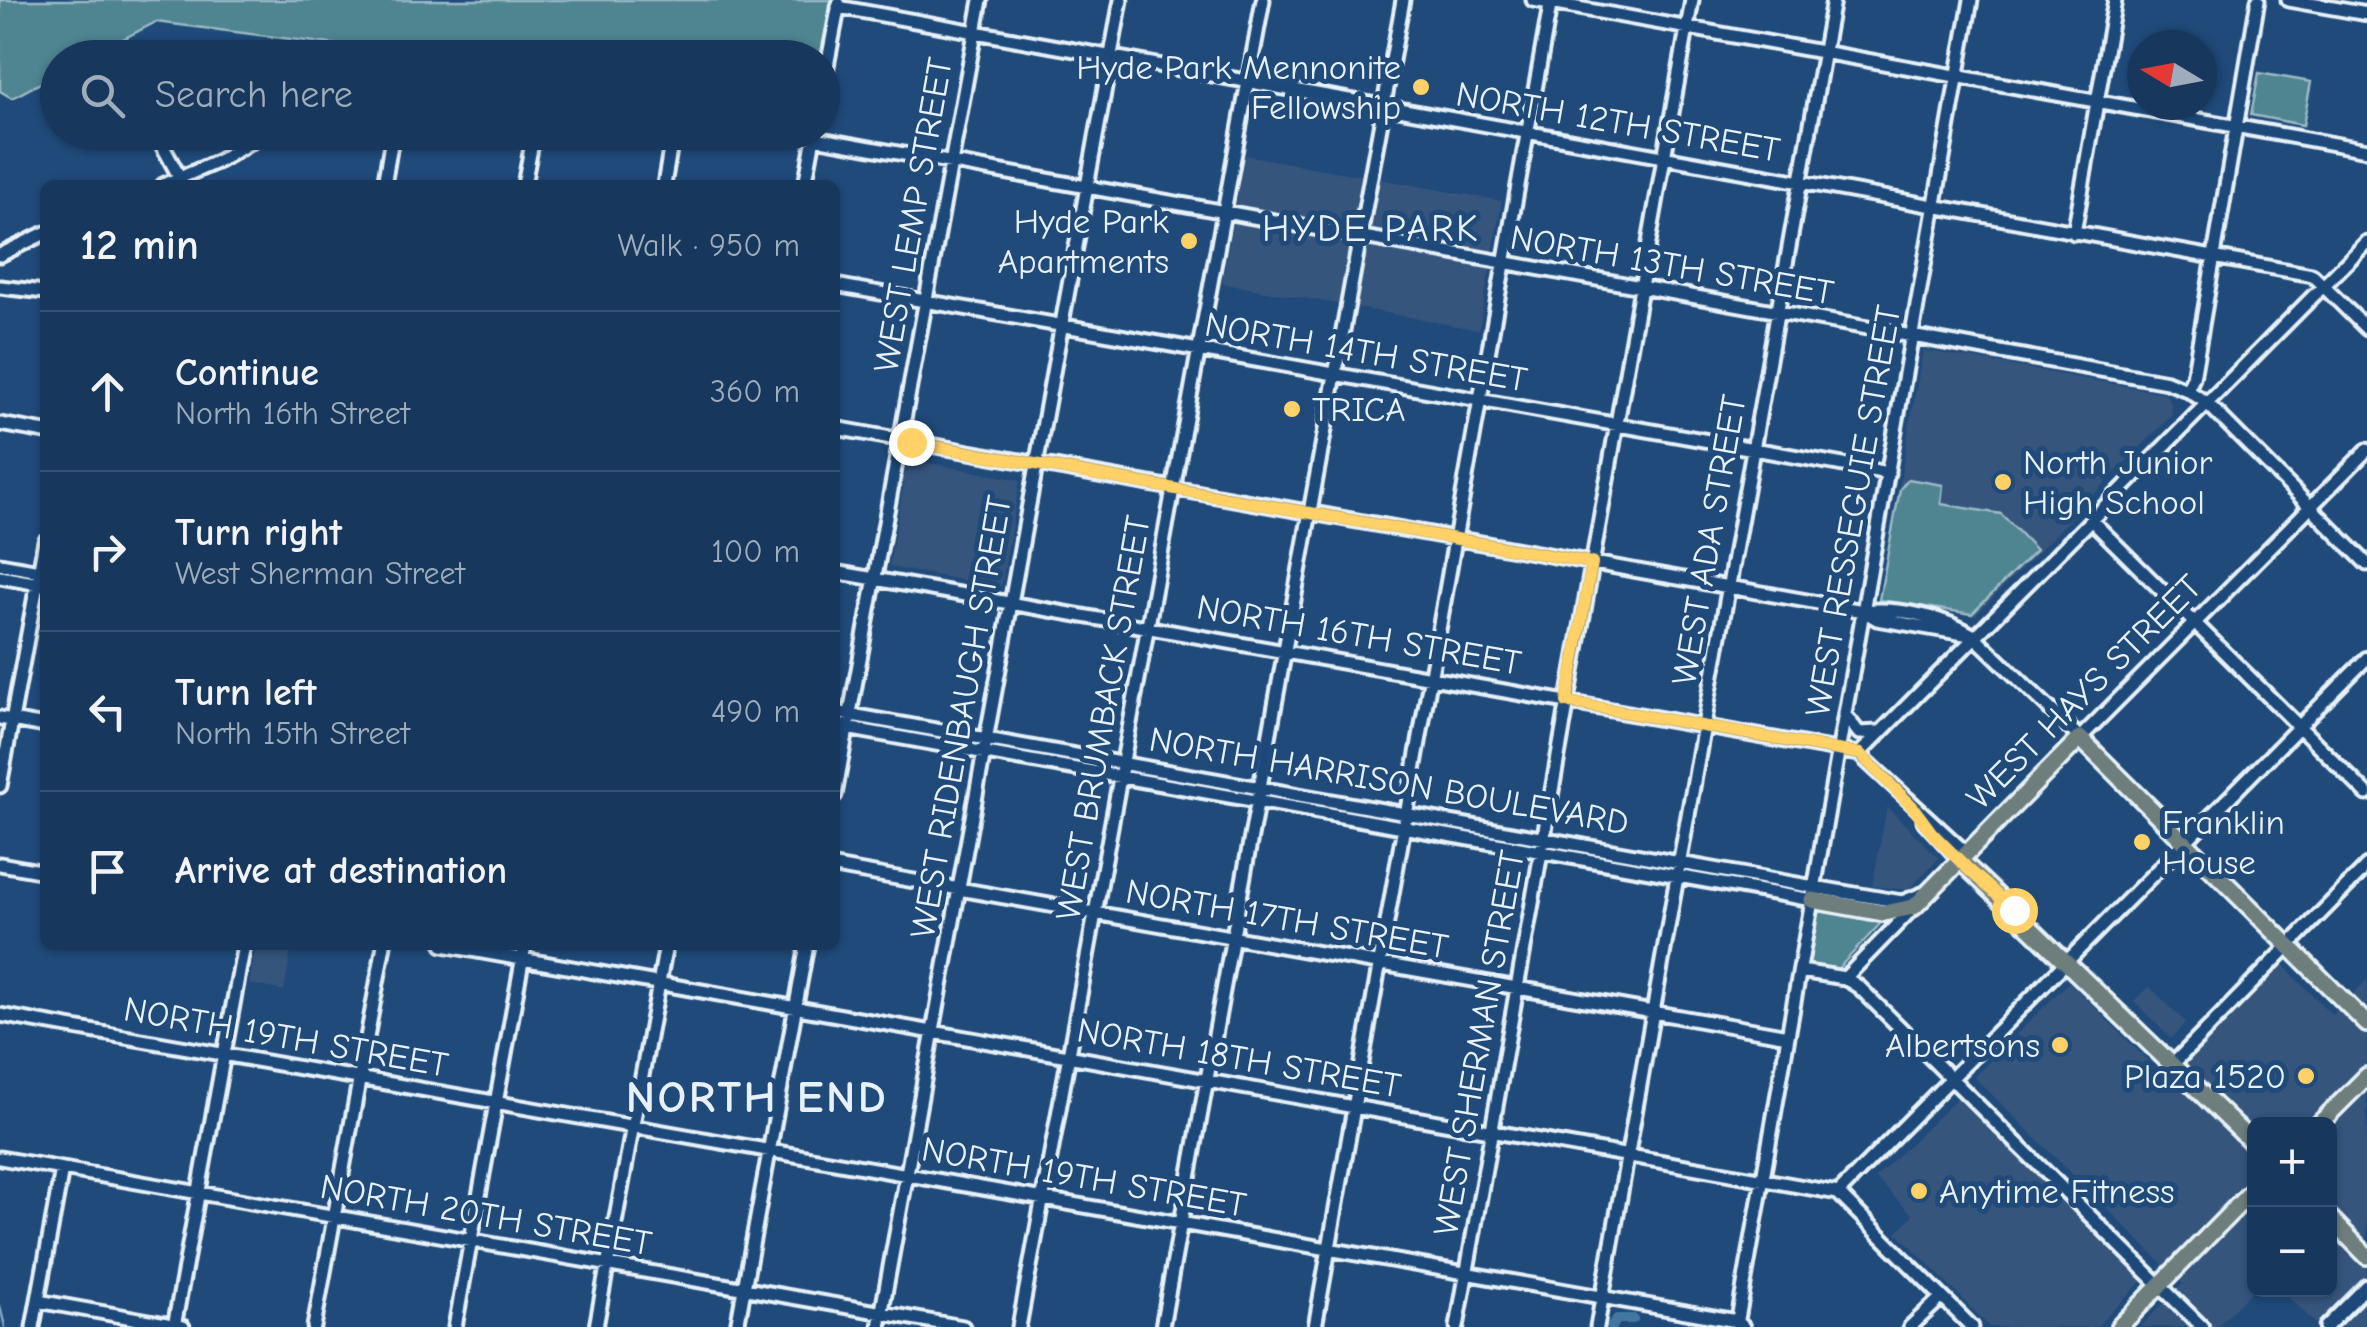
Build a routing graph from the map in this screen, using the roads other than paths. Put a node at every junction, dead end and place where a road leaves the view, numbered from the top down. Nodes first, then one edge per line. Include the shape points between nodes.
1 (980, 0) edge
2 (1121, 0) edge
3 (1263, 0) edge
4 (1403, 0) edge
5 (1533, 0) edge
6 (1692, 0) edge
7 (1833, 0) edge
8 (1971, 0) edge
9 (2115, 0) edge
10 (2258, 0) edge
11 (2288, 0) edge
12 (1551, 2) edge
13 (839, 4) edge
14 (2367, 14) edge
15 (1687, 28) junction
16 (975, 32) junction
17 (832, 40) edge
18 (1823, 52) junction
19 (1110, 57) junction
20 (1958, 77) junction
21 (1248, 82) junction
22 (2097, 101) junction
23 (1384, 107) junction
24 (2235, 126) junction
25 (1528, 133) junction
26 (840, 141) edge
27 (165, 150) edge
28 (234, 150) edge
29 (391, 150) edge
30 (531, 150) edge
31 (670, 150) edge
32 (811, 150) edge
33 (2367, 150) edge
34 (1664, 158) junction
35 (950, 164) junction
36 (180, 178) junction
37 (175, 180) edge
38 (385, 180) edge
39 (525, 180) edge
40 (665, 180) edge
41 (806, 180) edge
42 (1800, 183) junction
43 (1086, 188) junction
44 (1934, 207) junction
45 (1224, 213) junction
46 (2074, 233) junction
47 (40, 235) edge
48 (1359, 239) junction
49 (2367, 242) edge
50 (0, 254) edge
51 (2212, 258) junction
52 (1504, 263) junction
53 (2324, 284) junction
54 (0, 286) edge
55 (840, 286) edge
56 (1641, 288) junction
57 (40, 291) edge
58 (925, 302) junction
59 (1777, 312) junction
60 (1061, 326) junction
61 (2367, 329) edge
62 (1912, 336) junction
63 (1199, 350) junction
64 (1335, 374) junction
65 (2187, 390) junction
66 (1480, 400) junction
67 (2207, 404) junction
68 (0, 424) edge
69 (1616, 424) junction
70 (840, 429) edge
71 (40, 431) edge
72 (900, 440) junction
73 (1753, 449) junction
74 (2367, 450) edge
75 (1035, 464) junction
76 (1888, 472) junction
77 (1174, 489) junction
78 (2310, 507) junction
79 (1310, 513) junction
80 (2091, 520) junction
81 (1455, 539) junction
82 (1592, 563) junction
83 (0, 564) edge
84 (2367, 564) edge
85 (840, 573) edge
86 (0, 577) edge
87 (40, 577) edge
88 (40, 578) edge
89 (874, 579) junction
90 (40, 586) edge
91 (1728, 588) junction
92 (1010, 603) junction
93 (1863, 611) junction
94 (2194, 623) junction
95 (1148, 628) junction
96 (1974, 636) junction
97 (1284, 652) junction
98 (2367, 658) edge
99 (1430, 678) junction
100 (1567, 702) junction
101 (840, 713) edge
102 (850, 715) junction
103 (1844, 715) junction
104 (6, 719) edge
105 (40, 725) edge
106 (2299, 726) junction
107 (1704, 727) junction
108 (841, 728) edge
109 (1882, 730) junction
110 (2080, 738) junction
111 (984, 746) junction
112 (1838, 751) junction
113 (1860, 754) junction
114 (1122, 771) junction
115 (0, 786) edge
116 (1260, 788) junction
117 (2367, 794) edge
118 (1257, 802) junction
119 (1406, 821) junction
120 (1542, 845) junction
121 (2185, 846) junction
122 (1963, 857) junction
123 (0, 864) edge
124 (2367, 866) edge
125 (840, 868) edge
126 (1678, 869) junction
127 (40, 871) edge
128 (958, 889) junction
129 (1930, 890) junction
130 (1813, 894) junction
131 (1914, 908) junction
132 (1096, 913) junction
133 (1232, 938) junction
134 (2288, 945) junction
135 (243, 950) edge
136 (383, 950) edge
137 (469, 950) edge
138 (523, 950) edge
139 (665, 950) edge
140 (807, 950) edge
141 (522, 960) junction
142 (2068, 961) junction
143 (1380, 964) junction
144 (1800, 971) junction
145 (1845, 978) junction
146 (659, 984) junction
147 (1517, 988) junction
148 (796, 1007) junction
149 (1653, 1012) junction
150 (0, 1015) edge
151 (2367, 1024) edge
152 (932, 1031) junction
153 (1788, 1036) junction
154 (224, 1054) junction
155 (1069, 1056) junction
156 (2174, 1064) junction
157 (2367, 1076) edge
158 (360, 1077) junction
159 (1951, 1078) junction
160 (1206, 1080) junction
161 (496, 1101) junction
162 (1355, 1106) junction
163 (2326, 1117) edge
164 (632, 1127) junction
165 (1492, 1131) junction
166 (2247, 1137) edge
167 (770, 1149) junction
168 (1628, 1155) junction
169 (0, 1158) edge
170 (62, 1168) junction
171 (906, 1173) junction
172 (1762, 1179) junction
173 (199, 1192) junction
174 (1838, 1193) junction
175 (2247, 1196) edge
176 (1043, 1198) junction
177 (335, 1216) junction
178 (1180, 1222) junction
179 (2337, 1225) edge
180 (470, 1240) junction
181 (1329, 1250) junction
182 (2367, 1256) edge
183 (607, 1264) junction
184 (1466, 1273) junction
185 (2160, 1286) junction
186 (2367, 1286) edge
187 (744, 1288) junction
188 (1942, 1297) junction
189 (1603, 1298) junction
190 (38, 1301) junction
191 (881, 1313) junction
192 (1739, 1325) edge
193 (177, 1326) edge
194 (34, 1327) edge
195 (314, 1327) edge
196 (455, 1327) edge
197 (596, 1327) edge
198 (738, 1327) edge
199 (879, 1327) edge
200 (963, 1327) edge
201 (1019, 1327) edge
202 (1162, 1327) edge
203 (1316, 1327) edge
204 (1457, 1327) edge
205 (1598, 1327) edge
206 (1910, 1327) edge
207 (1972, 1327) edge
208 (2119, 1327) edge
209 (2202, 1327) edge
210 (2326, 1327) edge

1 - 16 street, WEST LEMP STREET
2 - 19 street, WEST RIDENBAUGH STREET
3 - 21 street, WEST BRUMBACK STREET
4 - 23 street
5 - 12 street
6 - 15 street, WEST SHERMAN STREET
7 - 18 street, WEST ADA STREET
8 - 20 street, WEST RESSEGUIE STREET
9 - 22 street
10 - 24 street
11 - 14 street
12 - 15 street
12 - 25 street
13 - 16 street, NORTH 12TH STREET
13 - 17 street
15 - 18 street
15 - 34 street, WEST SHERMAN STREET
16 - 19 street, NORTH 12TH STREET
16 - 35 street, WEST LEMP STREET
18 - 20 street
18 - 42 street, WEST ADA STREET
19 - 21 street, NORTH 12TH STREET
19 - 43 street, WEST RIDENBAUGH STREET
20 - 22 street
20 - 44 street, WEST RESSEGUIE STREET
21 - 23 street, NORTH 12TH STREET
21 - 45 street, WEST BRUMBACK STREET
22 - 24 street
22 - 46 street
23 - 25 street, NORTH 12TH STREET
23 - 48 street
24 - 33 street
24 - 51 street
25 - 34 street, NORTH 12TH STREET
25 - 52 street
26 - 35 street, NORTH 13TH STREET
27 - 36 street
28 - 36 street
29 - 38 street
30 - 39 street
31 - 40 street
32 - 41 street
34 - 42 street, NORTH 12TH STREET
34 - 56 street, WEST SHERMAN STREET
35 - 43 street, NORTH 13TH STREET
35 - 58 street, WEST LEMP STREET
36 - 37 street
42 - 44 street, NORTH 12TH STREET
42 - 59 street, WEST ADA STREET
43 - 45 street, NORTH 13TH STREET
43 - 60 street, WEST RIDENBAUGH STREET
44 - 46 street, NORTH 12TH STREET
44 - 62 street, WEST RESSEGUIE STREET
45 - 48 street, NORTH 13TH STREET
45 - 63 street, WEST BRUMBACK STREET
46 - 51 street, NORTH 12TH STREET
47 - 50 street
48 - 52 street, NORTH 13TH STREET
48 - 64 street
49 - 53 street
51 - 53 street, NORTH 12TH STREET via 2312,275
51 - 65 street
52 - 56 street, NORTH 13TH STREET
52 - 66 street
53 - 61 street, NORTH 12TH STREET
53 - 67 street
54 - 57 street
55 - 58 street, NORTH 14TH STREET
56 - 59 street, NORTH 13TH STREET
56 - 69 street, WEST SHERMAN STREET
58 - 60 street, NORTH 14TH STREET
58 - 72 street, WEST LEMP STREET
59 - 62 street, NORTH 13TH STREET
59 - 73 street, WEST ADA STREET
60 - 63 street, NORTH 14TH STREET
60 - 75 street, WEST RIDENBAUGH STREET
62 - 65 street, NORTH 13TH STREET
62 - 76 street, WEST RESSEGUIE STREET
63 - 64 street, NORTH 14TH STREET
63 - 77 street, WEST BRUMBACK STREET
64 - 66 street, NORTH 14TH STREET
64 - 79 street
65 - 67 street, NORTH 13TH STREET
66 - 69 street, NORTH 14TH STREET
66 - 81 street
67 - 78 street, NORTH 13TH STREET
67 - 80 street
68 - 71 street
69 - 73 street, NORTH 14TH STREET
69 - 82 street, WEST SHERMAN STREET
70 - 72 street
72 - 75 street
72 - 89 street, WEST LEMP STREET
73 - 76 street, NORTH 14TH STREET
73 - 91 street, WEST ADA STREET
74 - 78 street, WEST HAYS STREET
75 - 77 street
75 - 92 street, WEST RIDENBAUGH STREET
76 - 93 street, WEST RESSEGUIE STREET
77 - 79 street
77 - 95 street, WEST BRUMBACK STREET
78 - 84 street, NORTH 13TH STREET
78 - 94 street, WEST HAYS STREET
79 - 81 street
79 - 97 street
80 - 94 street
80 - 96 street
81 - 82 street
81 - 99 street
82 - 91 street
82 - 100 street, WEST SHERMAN STREET
83 - 87 street
85 - 89 street, NORTH 16TH STREET
86 - 88 street
89 - 92 street, NORTH 16TH STREET
89 - 102 street, WEST LEMP STREET
90 - 104 street
91 - 93 street
91 - 107 street, WEST ADA STREET
92 - 95 street, NORTH 16TH STREET
92 - 111 street, WEST RIDENBAUGH STREET
93 - 96 street
93 - 103 street, WEST RESSEGUIE STREET
94 - 106 street
94 - 110 street, WEST HAYS STREET
95 - 97 street, NORTH 16TH STREET
95 - 114 street, WEST BRUMBACK STREET
96 - 109 street
96 - 110 street
97 - 99 street, NORTH 16TH STREET
97 - 116 street
98 - 106 street
99 - 100 street, NORTH 16TH STREET
99 - 119 street
100 - 107 street, NORTH 16TH STREET
100 - 120 street, WEST SHERMAN STREET
101 - 102 street, NORTH HARRISON BOULEVARD
102 - 108 street, WEST LEMP STREET
102 - 111 street, NORTH HARRISON BOULEVARD
103 - 109 street via 1860,733
103 - 112 street, WEST RESSEGUIE STREET
104 - 105 street
104 - 115 street
106 - 117 street
106 - 121 street
107 - 112 street, NORTH 16TH STREET
107 - 126 street, WEST ADA STREET
108 - 111 street, NORTH HARRISON BOULEVARD
109 - 113 street
110 - 121 main road
110 - 122 main road, WEST HAYS STREET
111 - 114 street, NORTH HARRISON BOULEVARD
111 - 128 street, WEST RIDENBAUGH STREET
112 - 113 street, NORTH 16TH STREET
112 - 130 street, WEST RESSEGUIE STREET
113 - 122 street
114 - 116 street, NORTH HARRISON BOULEVARD
114 - 118 street, NORTH HARRISON BOULEVARD
114 - 132 street, WEST BRUMBACK STREET
116 - 118 street
116 - 119 street, NORTH HARRISON BOULEVARD
118 - 119 street, NORTH HARRISON BOULEVARD
118 - 133 street
119 - 120 street, NORTH HARRISON BOULEVARD
119 - 143 street
120 - 126 street, NORTH HARRISON BOULEVARD
120 - 147 street, WEST SHERMAN STREET
121 - 134 main road
121 - 142 street
122 - 129 main road, WEST HAYS STREET
122 - 142 main road
123 - 127 street
124 - 134 street
125 - 128 street, NORTH 17TH STREET
126 - 130 street, NORTH HARRISON BOULEVARD
126 - 149 street, WEST ADA STREET
128 - 132 street, NORTH 17TH STREET
128 - 152 street, WEST RIDENBAUGH STREET
129 - 130 street, NORTH HARRISON BOULEVARD via 1902,902
129 - 131 main road, WEST HAYS STREET
130 - 131 main road, NORTH HARRISON BOULEVARD via 1884,914
130 - 144 street, WEST RESSEGUIE STREET
131 - 145 street, WEST HAYS STREET
132 - 133 street, NORTH 17TH STREET
132 - 155 street, WEST BRUMBACK STREET
133 - 143 street, NORTH 17TH STREET
133 - 160 street
134 - 151 main road
134 - 156 street
135 - 154 street
136 - 158 street
137 - 141 street, NORTH 18TH STREET
138 - 141 street
139 - 146 street
140 - 148 street
141 - 146 street, NORTH 18TH STREET
141 - 161 street
142 - 156 main road
142 - 159 street
143 - 147 street, NORTH 17TH STREET
143 - 162 street
144 - 145 street
144 - 153 street, WEST RESSEGUIE STREET
145 - 159 street
146 - 148 street, NORTH 18TH STREET
146 - 164 street
147 - 149 street, NORTH 17TH STREET
147 - 165 street, WEST SHERMAN STREET
148 - 152 street, NORTH 18TH STREET
148 - 167 street
149 - 153 street, NORTH 17TH STREET
149 - 168 street, WEST ADA STREET
150 - 154 street, NORTH 19TH STREET
152 - 155 street, NORTH 18TH STREET
152 - 171 street, WEST RIDENBAUGH STREET
153 - 172 street, WEST RESSEGUIE STREET
154 - 158 street, NORTH 19TH STREET
154 - 173 street
155 - 160 street, NORTH 18TH STREET
155 - 176 street, WEST BRUMBACK STREET
156 - 166 main road
157 - 163 main road
158 - 161 street, NORTH 19TH STREET
158 - 177 street
159 - 174 street
159 - 185 street
160 - 162 street, NORTH 18TH STREET
160 - 178 street
161 - 164 street, NORTH 19TH STREET
161 - 180 street
162 - 165 street, NORTH 18TH STREET
162 - 181 street
164 - 167 street, NORTH 19TH STREET
164 - 183 street
165 - 168 street, NORTH 18TH STREET
165 - 184 street, WEST SHERMAN STREET
167 - 171 street, NORTH 19TH STREET
167 - 187 street
168 - 172 street, NORTH 18TH STREET
168 - 189 street, WEST ADA STREET
169 - 170 street, NORTH 20TH STREET
170 - 173 street, NORTH 20TH STREET
170 - 190 street
171 - 176 street, NORTH 19TH STREET
171 - 191 street, WEST RIDENBAUGH STREET
172 - 174 street, NORTH 18TH STREET
172 - 192 street, WEST RESSEGUIE STREET
173 - 177 street, NORTH 20TH STREET
173 - 193 street
174 - 188 street
175 - 185 main road
176 - 178 street, NORTH 19TH STREET
176 - 201 street, WEST BRUMBACK STREET
177 - 180 street, NORTH 20TH STREET
177 - 195 street
178 - 181 street, NORTH 19TH STREET
178 - 202 street
179 - 182 main road
180 - 183 street, NORTH 20TH STREET
180 - 196 street
181 - 184 street, NORTH 19TH STREET
181 - 203 street
183 - 187 street, NORTH 20TH STREET
183 - 197 street
184 - 189 street, NORTH 19TH STREET
184 - 204 street, WEST SHERMAN STREET
185 - 208 main road
185 - 209 street
186 - 210 street
187 - 191 street, NORTH 20TH STREET
187 - 198 street
188 - 206 street
188 - 207 street
189 - 192 street, NORTH 19TH STREET
189 - 205 street, WEST ADA STREET
190 - 193 street
190 - 194 street
191 - 199 street, WEST RIDENBAUGH STREET
191 - 200 street, NORTH 20TH STREET

